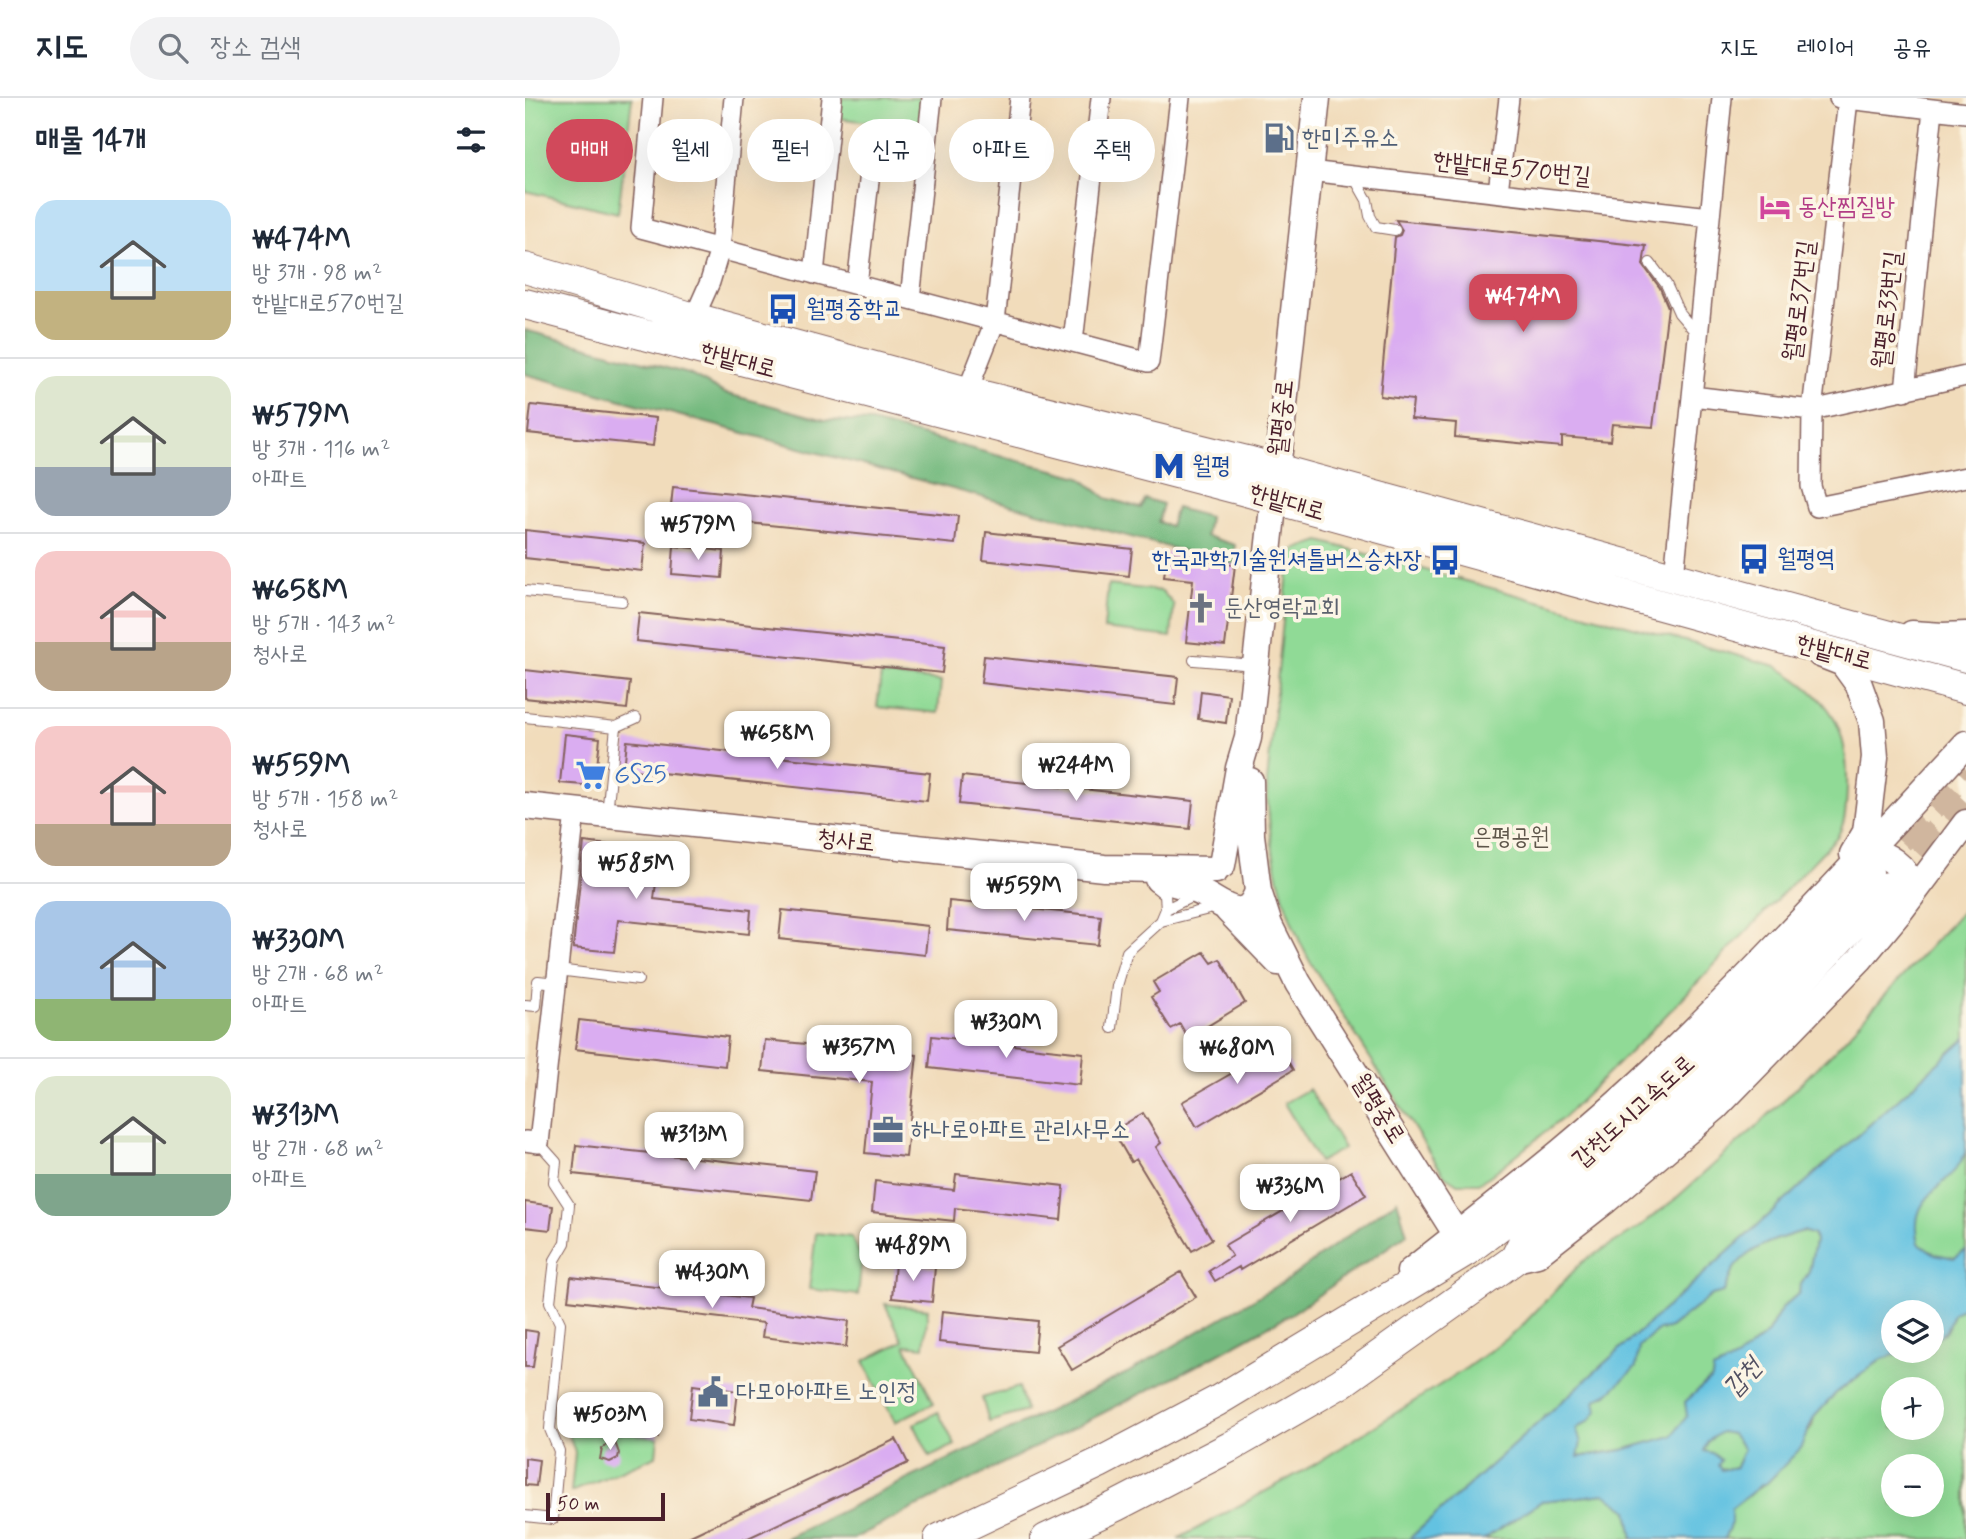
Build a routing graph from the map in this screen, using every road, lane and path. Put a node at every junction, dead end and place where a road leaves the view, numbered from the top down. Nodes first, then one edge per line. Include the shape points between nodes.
1 (653, 98) edge
2 (734, 98) edge
3 (832, 98) edge
4 (932, 98) edge
5 (1020, 98) edge
6 (1101, 98) edge
7 (1180, 98) edge
8 (1317, 98) edge
9 (1510, 98) edge
10 (1722, 98) edge
11 (1844, 99) edge
12 (1942, 106) edge
13 (1966, 113) edge
14 (1309, 171) junction
15 (1354, 176) junction
16 (870, 182) edge
17 (1498, 192) junction
18 (1710, 217) junction
19 (1395, 230) dead end
20 (720, 249) junction
21 (1650, 263) dead end
22 (525, 268) edge
23 (814, 274) junction
24 (857, 285) junction
25 (910, 299) junction
26 (525, 304) edge
27 (694, 318) junction
28 (995, 321) junction
29 (1698, 335) junction
30 (1073, 342) junction
31 (1966, 376) edge
32 (1905, 391) junction
33 (967, 392) junction
34 (1692, 396) junction
35 (1812, 410) junction
36 (1277, 469) junction
37 (1966, 477) edge
38 (1273, 499) junction
39 (1674, 576) junction
40 (525, 591) edge
41 (622, 601) dead end
42 (1779, 638) junction
43 (1965, 652) edge
44 (1194, 660) dead end
45 (1256, 665) junction
46 (1961, 687) edge
47 (525, 717) edge
48 (636, 718) dead end
49 (616, 727) junction
50 (1248, 738) junction
51 (1966, 744) edge
52 (525, 806) edge
53 (575, 812) junction
54 (607, 815) junction
55 (1966, 823) edge
56 (1966, 854) edge
57 (1117, 869) junction
58 (1144, 877) junction
59 (1879, 883) junction
60 (1257, 884) junction
61 (1834, 887) junction
62 (1216, 890) junction
63 (1166, 909) junction
64 (1161, 921) junction
65 (557, 977) junction
66 (638, 980) dead end
67 (1298, 983) junction
68 (525, 1005) edge
69 (1112, 1028) dead end
70 (532, 1142) edge
71 (1457, 1235) junction
72 (1366, 1311) junction
73 (525, 1516) edge
74 (939, 1539) edge
75 (1046, 1539) edge

1 - 20 street via 641,228
2 - 20 street
3 - 23 street
4 - 25 street
5 - 28 street
6 - 30 street
7 - 30 street via 1149,362
8 - 14 street, 월평중로
9 - 17 street
10 - 18 street
11 - 12 street
11 - 35 street, 월평로37번길
12 - 13 street
12 - 32 street, 월평로33번길
14 - 15 street, 한밭대로570번길
14 - 36 street, 월평중로
15 - 17 street, 한밭대로570번길
15 - 19 lane via 1376,227
16 - 24 street
17 - 18 street, 한밭대로570번길
18 - 29 street
20 - 23 street
20 - 27 street
21 - 29 lane via 1679,313
22 - 27 main road, 한밭대로
23 - 24 street
24 - 25 street
25 - 28 street
26 - 38 main road, 한밭대로
27 - 33 main road, 한밭대로
28 - 30 street
28 - 33 street
29 - 34 street
31 - 32 street
32 - 35 street
33 - 36 main road, 한밭대로
34 - 35 street
34 - 39 street
35 - 37 street, 월평로37번길 via 1811,486 1817,507
36 - 38 street, 월평중로
36 - 39 main road, 한밭대로
38 - 42 main road, 한밭대로
38 - 45 street, 월평중로
39 - 43 main road, 한밭대로 via 1865,630
40 - 41 lane
42 - 46 main road, 한밭대로
42 - 61 street via 1843,663 1859,685 1871,721 1875,757 1866,832
44 - 45 lane
45 - 50 street, 월평중로
47 - 49 lane
48 - 49 lane
49 - 54 lane
50 - 60 street
50 - 62 street
51 - 59 street
52 - 53 street, 청사로
53 - 54 street, 청사로
53 - 65 street
54 - 57 street, 청사로
55 - 59 street
56 - 59 street via 1918,907
57 - 58 street
57 - 62 street
58 - 62 street
58 - 63 lane via 1165,895
59 - 61 street
59 - 72 main road, 갑천도시고속도로 via 1689,1065 1543,1193 1466,1251
59 - 75 main road, 갑천도시고속도로 via 1719,1069 1524,1241 1515,1259 1341,1383 1230,1447
60 - 62 street via 1250,905 1236,911
60 - 62 street via 1252,869 1238,862
60 - 67 street via 1269,925
61 - 71 street via 1665,1059 1550,1162
62 - 63 lane
62 - 64 lane
62 - 67 street
63 - 64 lane
64 - 69 lane via 1127,952
65 - 66 lane
65 - 68 lane via 538,982 536,1006
65 - 70 street
67 - 71 street, 월평중로
70 - 73 lane via 556,1162 554,1182 569,1205 550,1302 560,1323 549,1429 559,1451 553,1519
71 - 72 street
72 - 74 main road, 갑천도시고속도로 via 1160,1432

